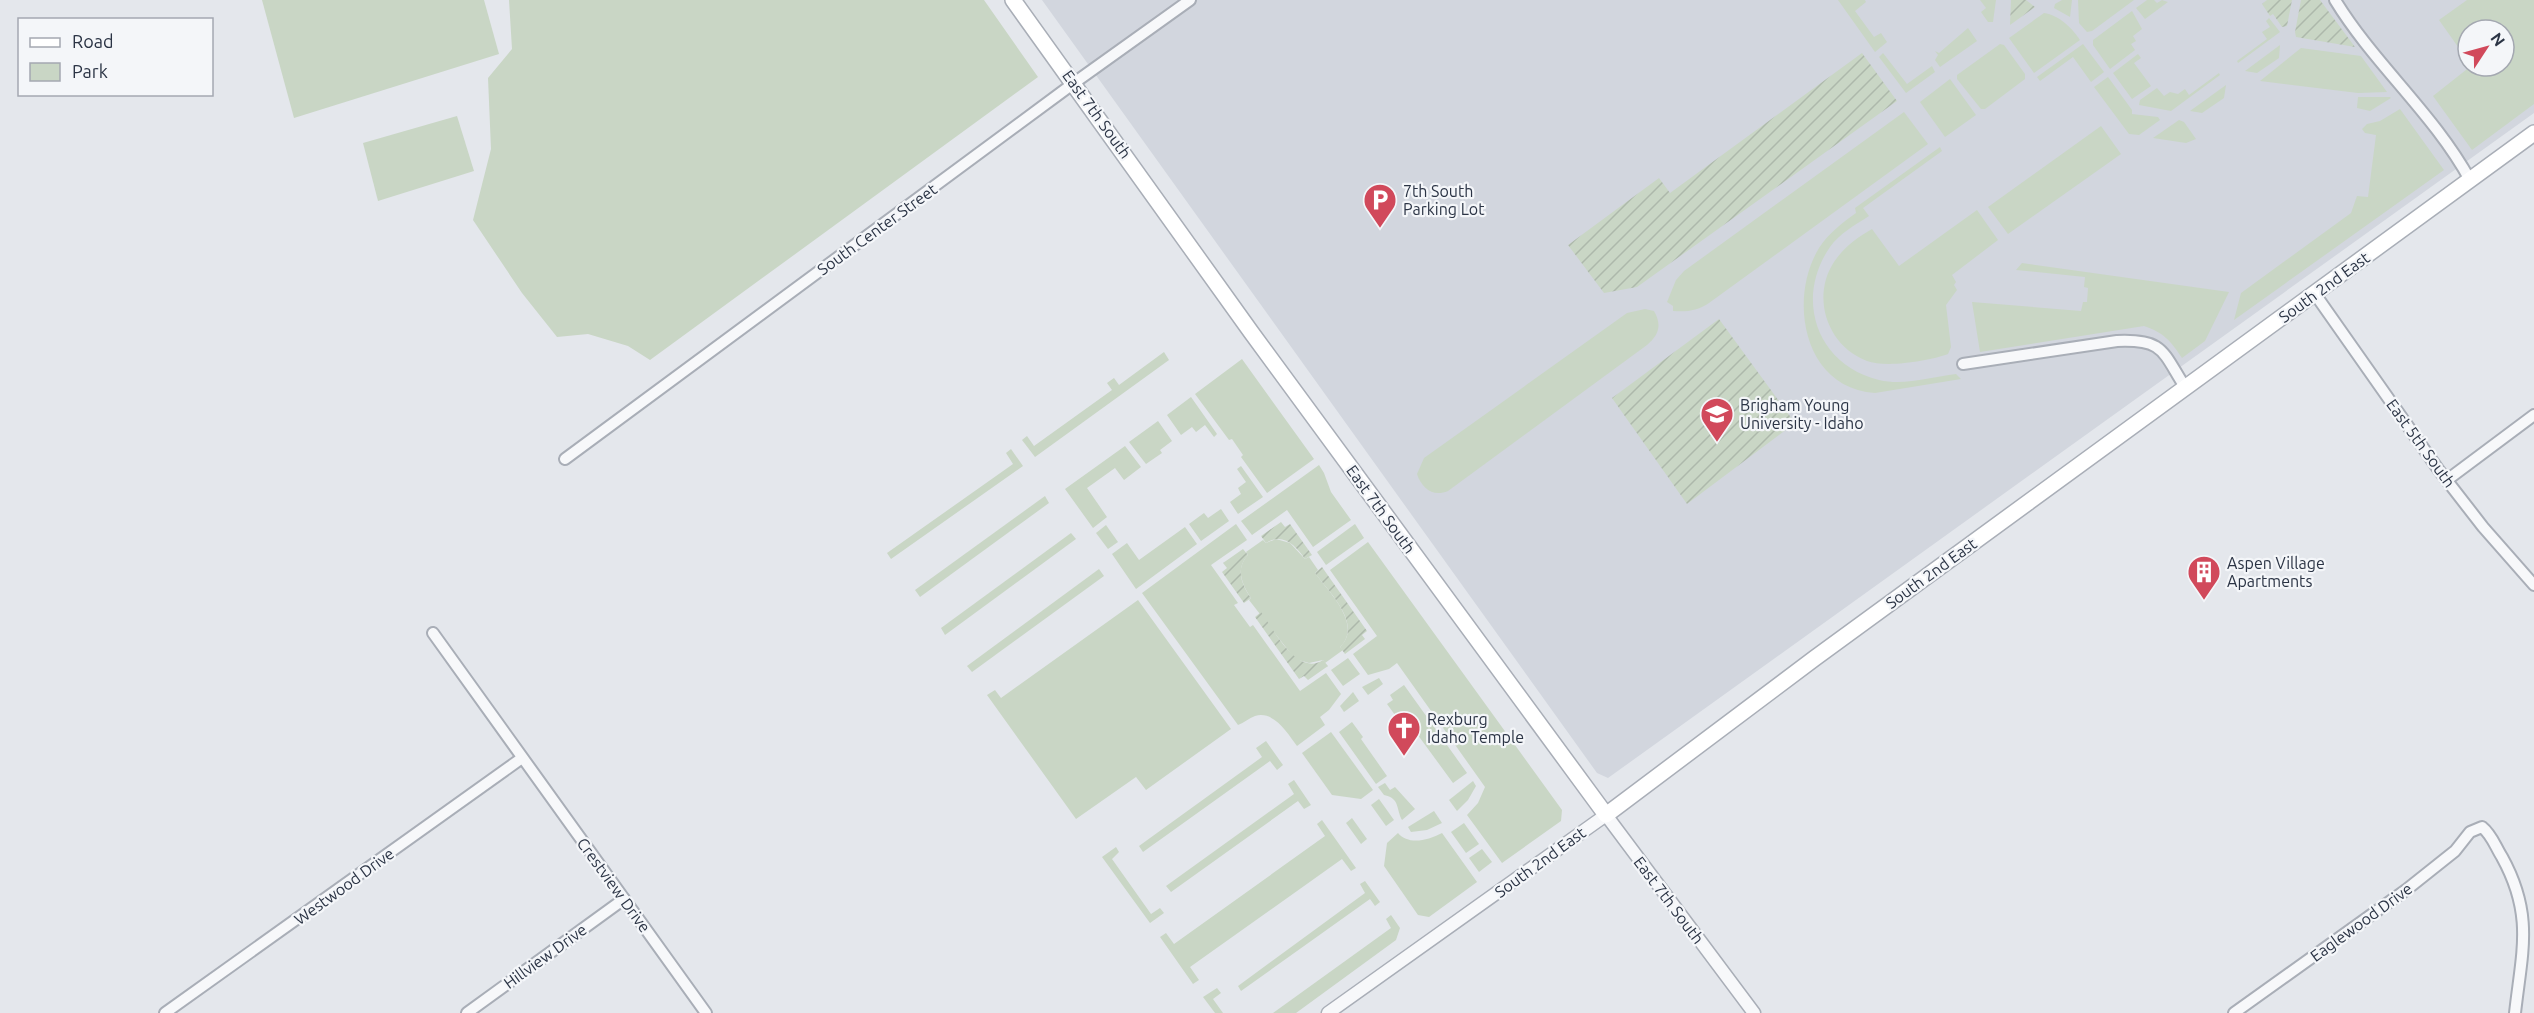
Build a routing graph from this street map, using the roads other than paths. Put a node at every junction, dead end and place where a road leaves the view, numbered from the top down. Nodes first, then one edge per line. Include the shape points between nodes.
1 (1013, 0) edge
2 (1190, 0) edge
3 (2335, 0) edge
4 (1074, 83) junction
5 (2534, 133) edge
6 (2470, 180) junction
7 (2315, 294) junction
8 (1963, 364) dead end
9 (2186, 387) junction
10 (2534, 416) edge
11 (565, 459) dead end
12 (2447, 480) junction
13 (2534, 585) edge
14 (433, 633) dead end
15 (522, 758) junction
16 (1606, 815) junction
17 (624, 899) junction
18 (165, 1013) edge
19 (467, 1013) edge
20 (706, 1013) edge
21 (1328, 1013) edge
22 (1754, 1013) edge
23 (2234, 1013) edge
24 (2515, 1013) edge

1 - 4 main road, East 7th South
2 - 4 street, South Center Street
3 - 6 street
4 - 11 street, South Center Street
4 - 16 main road, East 7th South via 1251,332
5 - 6 main road, South 2nd East
6 - 7 main road, South 2nd East
7 - 9 main road, South 2nd East
7 - 12 street, East 5th South
8 - 9 street via 2143,340 2156,345
9 - 16 main road, South 2nd East
10 - 12 street
12 - 13 street, East 5th South
14 - 15 street, Crestview Drive
15 - 17 street, Crestview Drive
15 - 18 street, Westwood Drive
16 - 21 street, South 2nd East
16 - 22 street, East 7th South
17 - 19 street, Hillview Drive
17 - 20 street, Crestview Drive
23 - 24 street, Eaglewood Drive via 2406,890 2455,851 2470,832 2483,828 2490,833 2512,874 2522,901 2526,941

